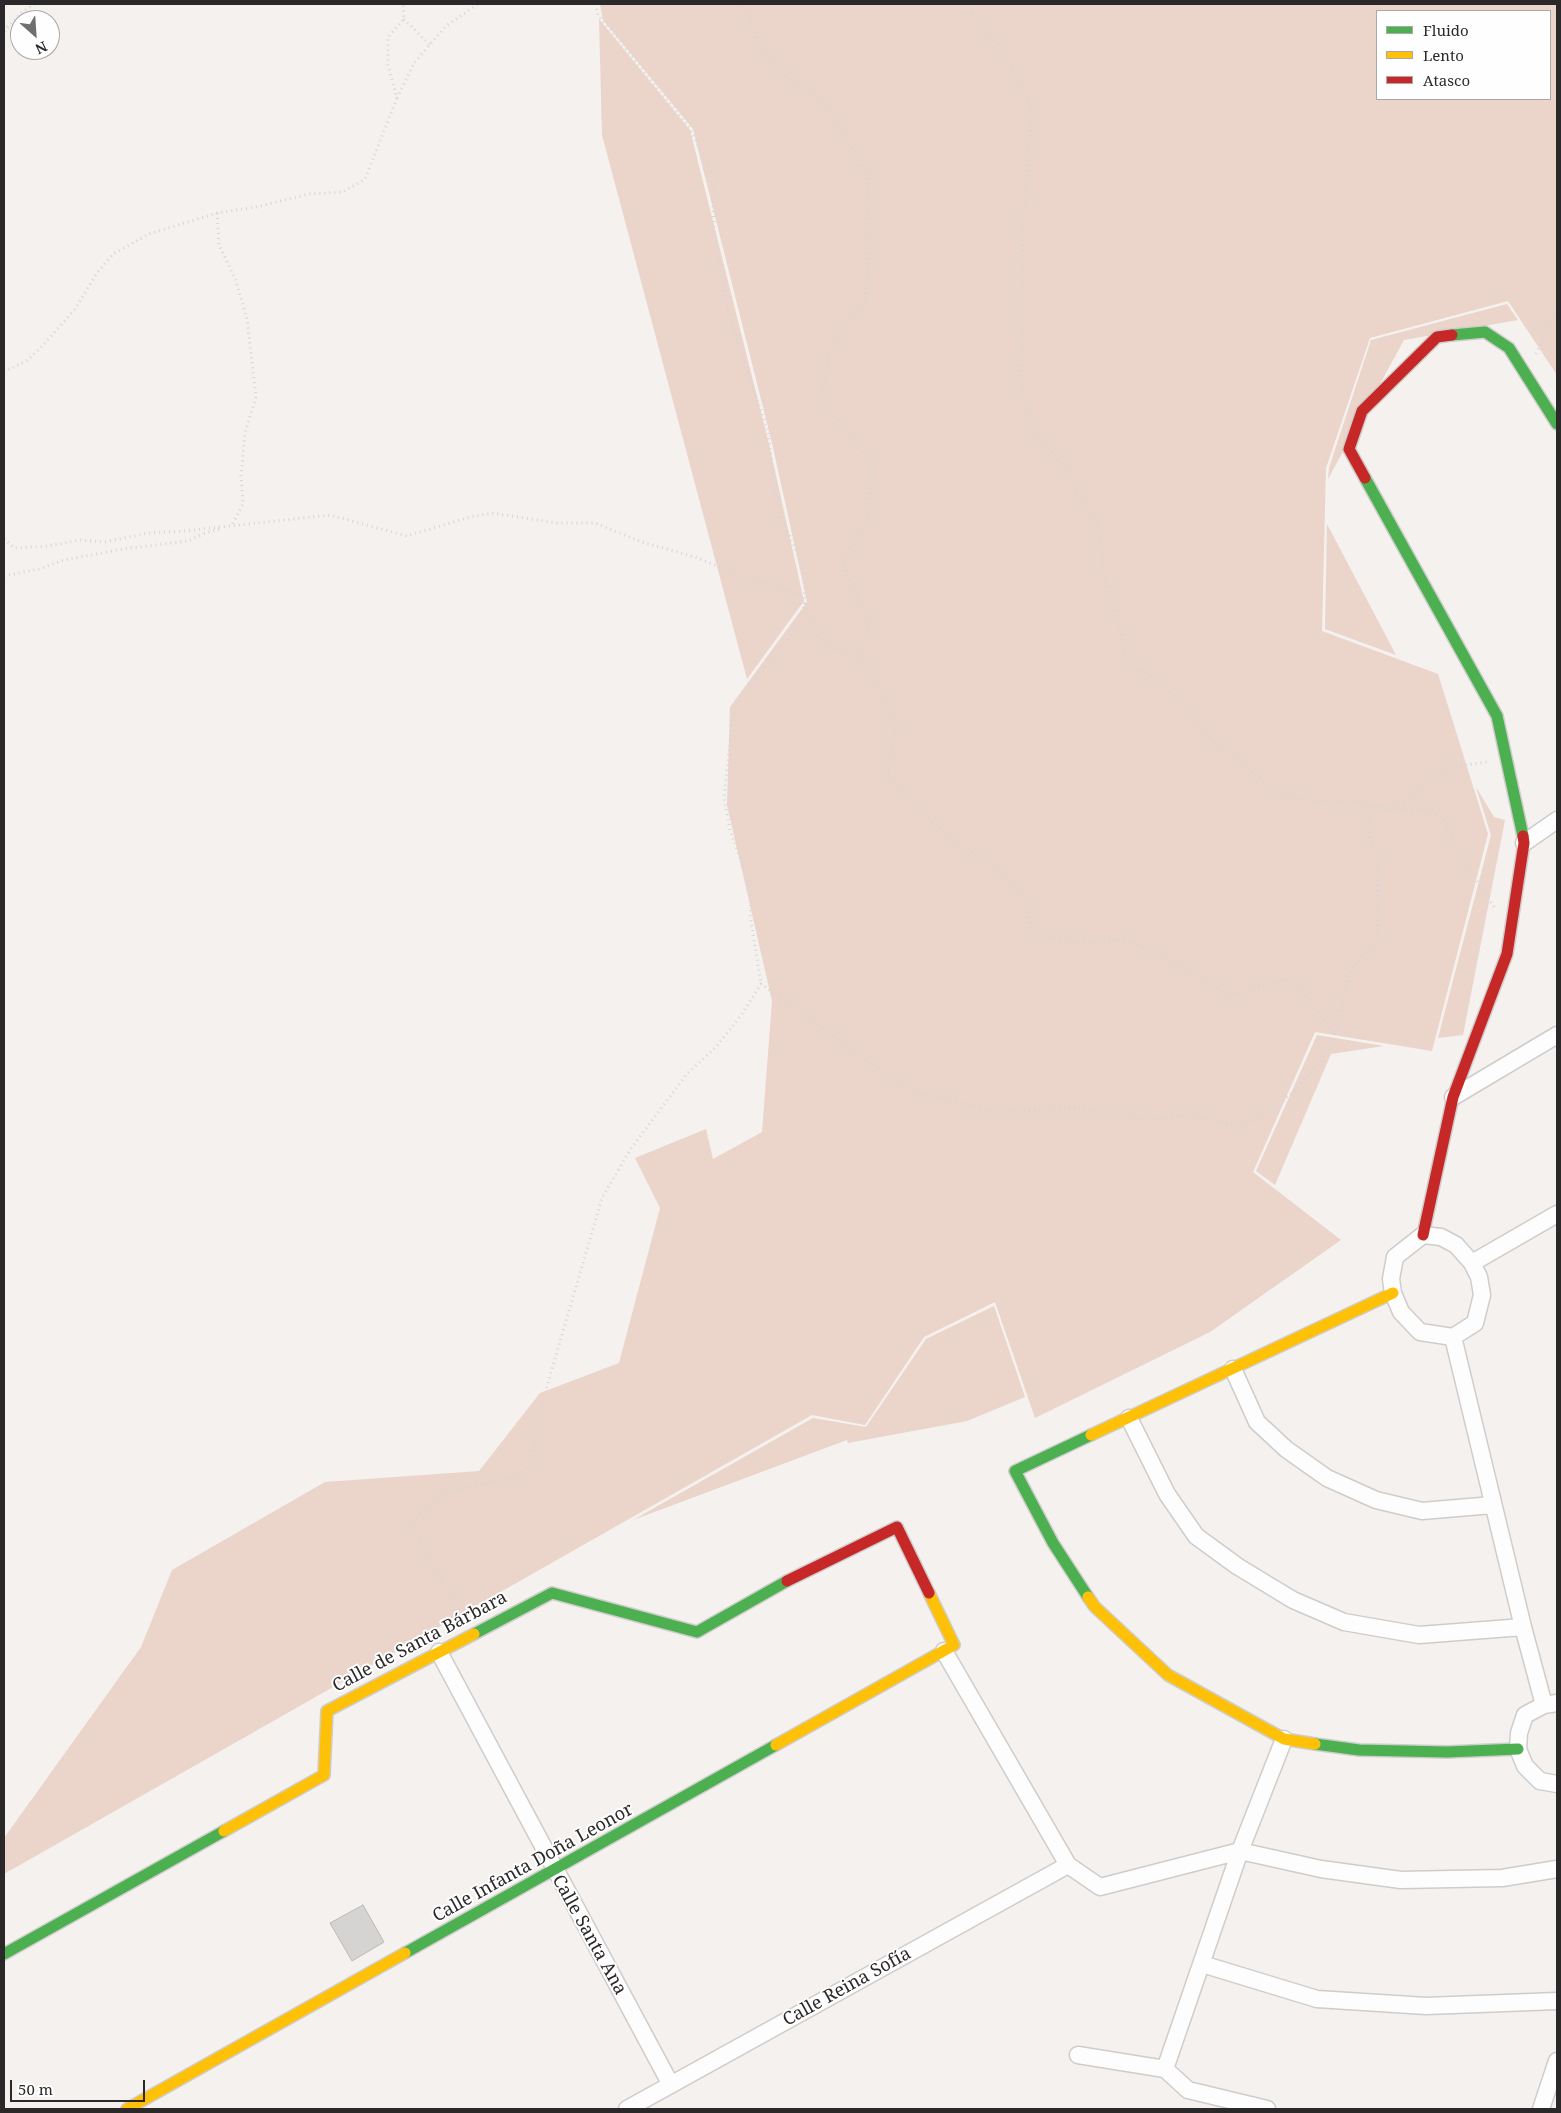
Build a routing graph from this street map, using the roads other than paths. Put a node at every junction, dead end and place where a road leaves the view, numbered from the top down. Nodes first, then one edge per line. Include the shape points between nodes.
1 (1557, 424) edge
2 (1557, 820) edge
3 (1524, 843) junction
4 (1557, 1035) edge
5 (1453, 1097) junction
6 (1557, 1214) edge
7 (1423, 1235) junction
8 (1472, 1263) junction
9 (1393, 1293) junction
10 (1453, 1337) junction
11 (1233, 1369) junction
12 (1129, 1418) junction
13 (1493, 1505) junction
14 (1523, 1627) junction
15 (949, 1648) junction
16 (438, 1652) junction
17 (1550, 1704) edge
18 (1284, 1739) junction
19 (1518, 1749) junction
20 (1557, 1784) edge
21 (1240, 1851) junction
22 (1068, 1865) junction
23 (1557, 1869) edge
24 (554, 1870) junction
25 (4, 1954) edge
26 (1202, 1964) junction
27 (1557, 2001) edge
28 (1078, 2055) dead end
29 (1557, 2061) edge
30 (1165, 2069) junction
31 (671, 2085) junction
32 (128, 2109) edge
33 (627, 2109) edge
34 (1267, 2109) edge
35 (1541, 2109) edge

1 - 3 street via 1509,348 1485,332 1437,337 1362,411 1349,449 1497,716
2 - 3 street
3 - 5 street via 1507,954
4 - 5 street
5 - 7 street
6 - 8 street
7 - 8 street via 1442,1237 1456,1245
7 - 9 street via 1395,1257 1391,1279
8 - 10 street via 1479,1277 1482,1295 1475,1323
9 - 10 street via 1401,1312 1420,1332
9 - 11 street
10 - 13 street
11 - 12 street
11 - 13 street via 1257,1422 1286,1449 1327,1478 1376,1500 1422,1511
12 - 14 street via 1167,1494 1196,1536 1293,1600 1344,1622 1419,1635
12 - 18 street via 1015,1471 1053,1543 1095,1607 1168,1675
13 - 14 street
14 - 17 street
15 - 16 street, Calle de Santa Bárbara via 897,1527 803,1572 697,1632 552,1592
15 - 22 street
15 - 24 street, Calle Infanta Doña Leonor
16 - 24 street, Calle Santa Ana
16 - 25 street, Calle de Santa Bárbara via 326,1711 324,1775
17 - 19 street via 1525,1715
18 - 19 street via 1359,1750 1447,1752
18 - 21 street
19 - 20 street via 1525,1766 1540,1781
21 - 22 street via 1100,1887
21 - 23 street via 1321,1869 1401,1880 1502,1878
21 - 26 street
22 - 31 street, Calle Reina Sofía
24 - 31 street, Calle Santa Ana
24 - 32 street, Calle Infanta Doña Leonor
26 - 27 street via 1317,1999 1426,2006
26 - 30 street
28 - 30 street
29 - 35 street
30 - 34 street via 1188,2090
31 - 33 street, Calle Reina Sofía

